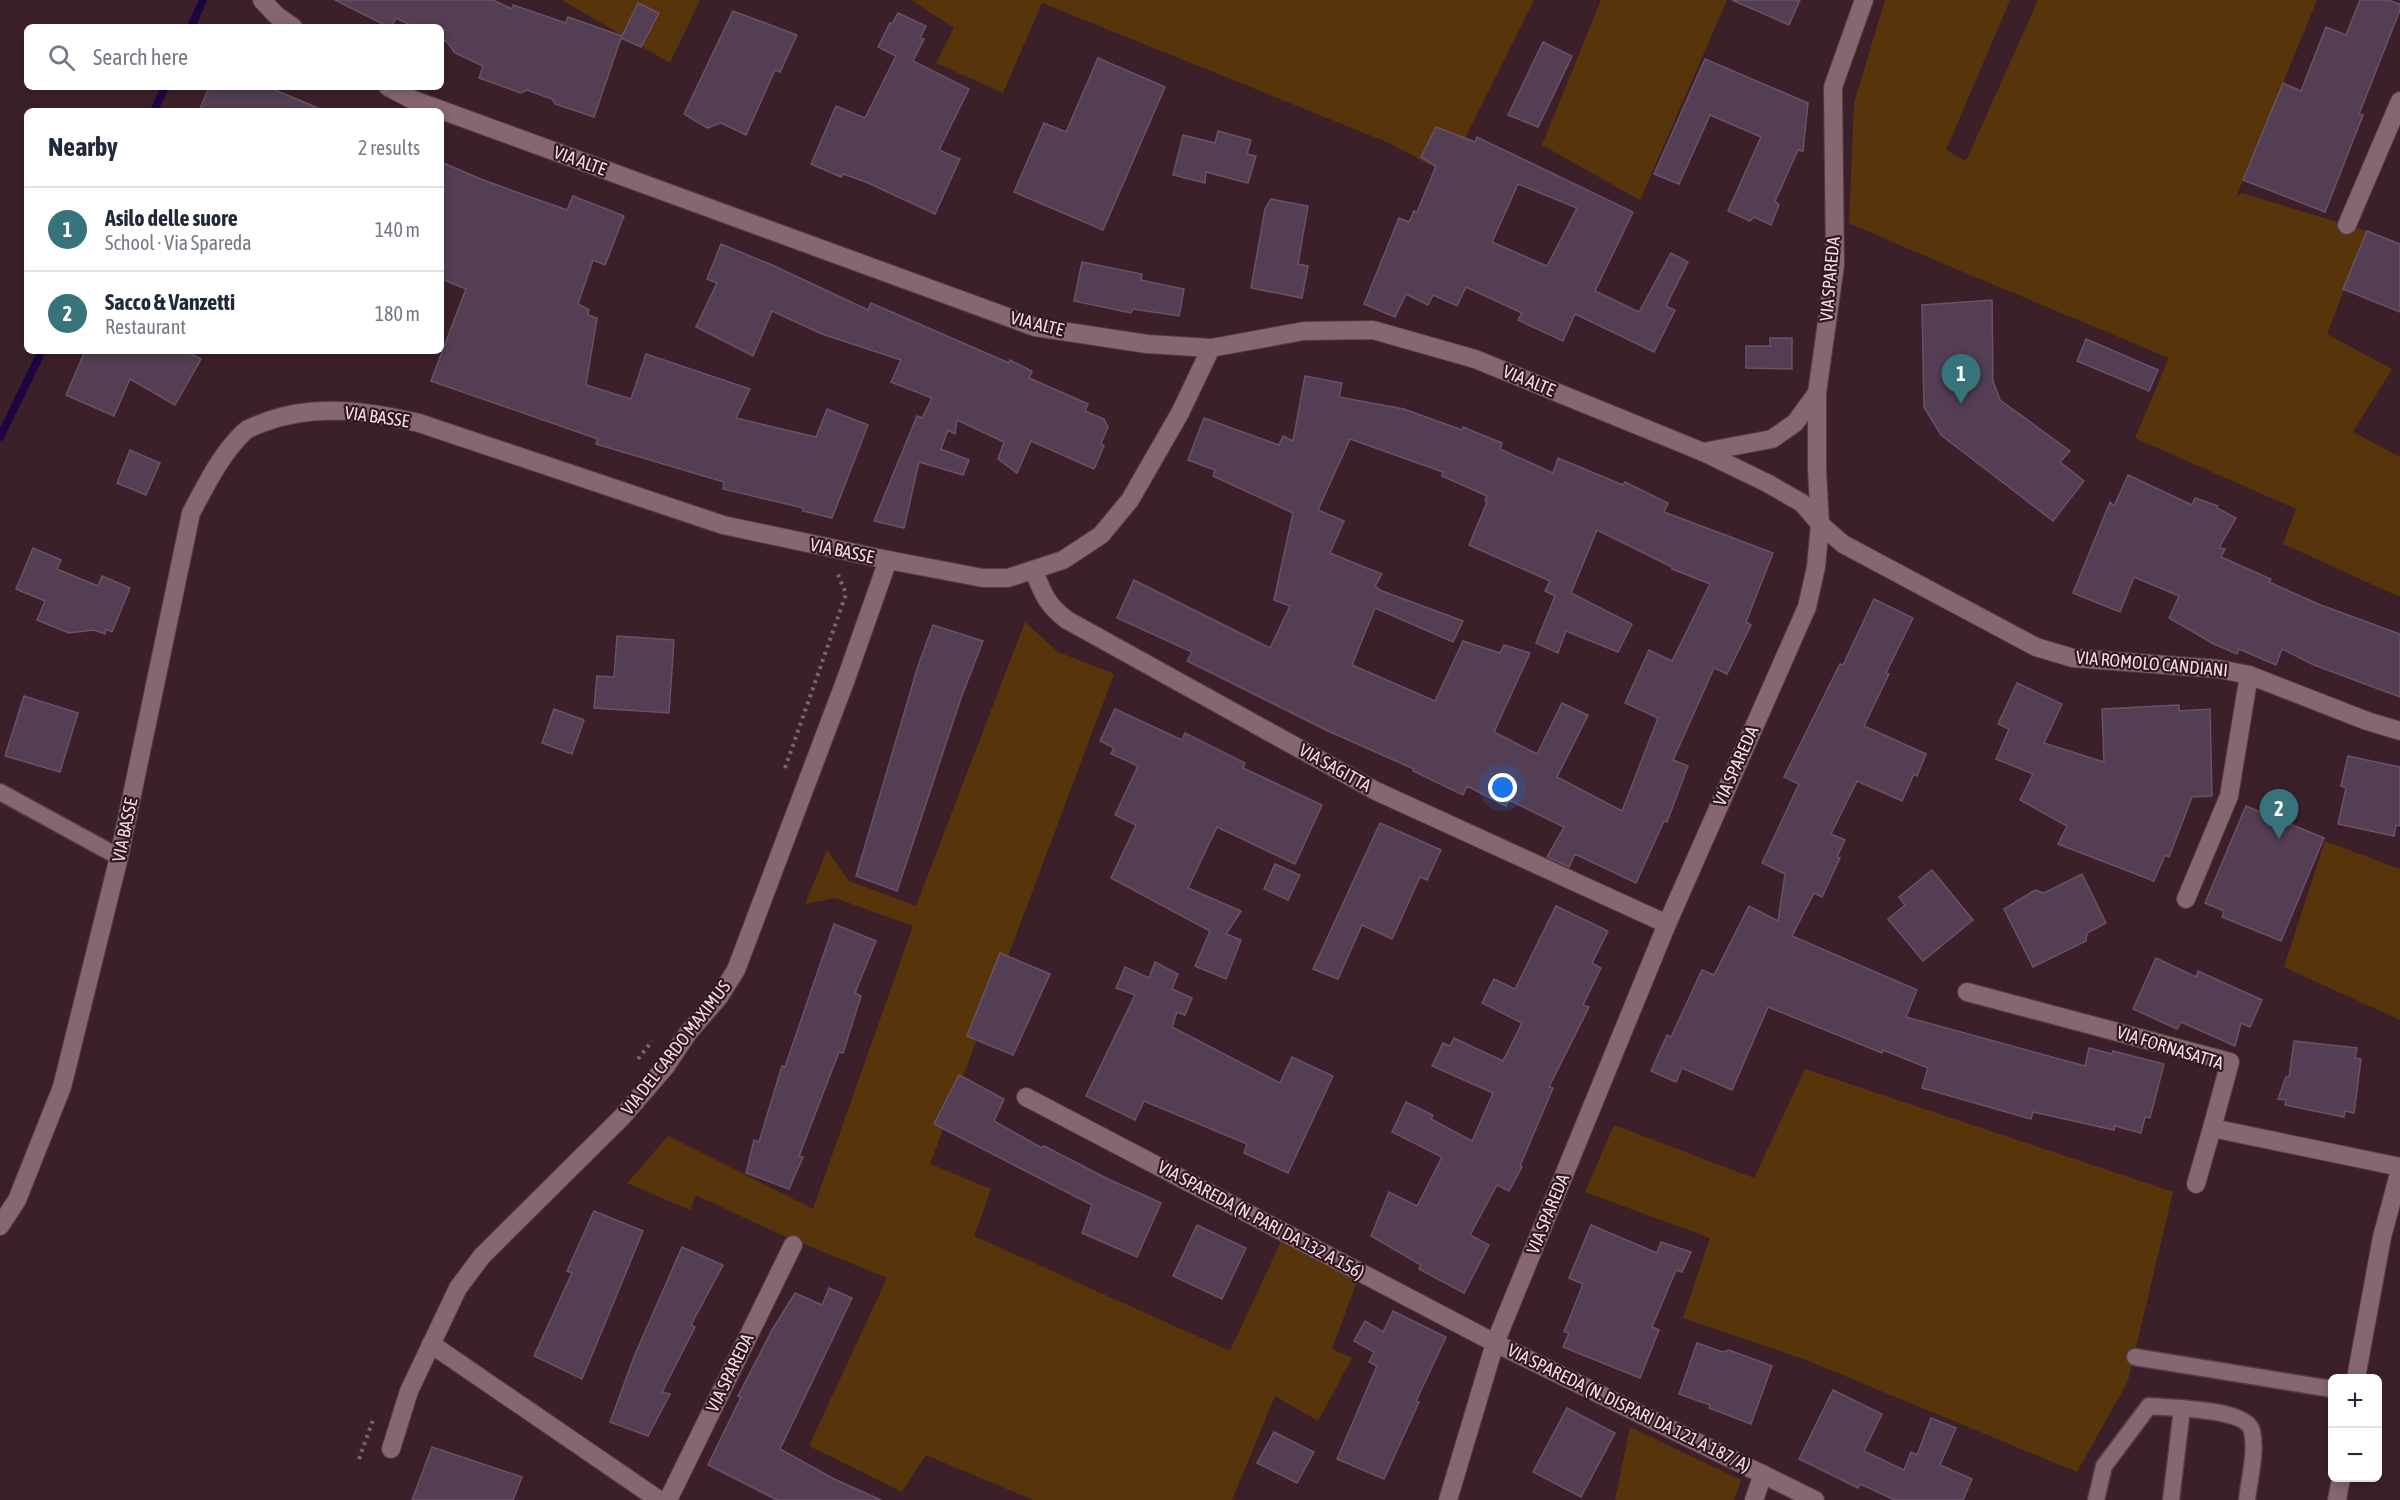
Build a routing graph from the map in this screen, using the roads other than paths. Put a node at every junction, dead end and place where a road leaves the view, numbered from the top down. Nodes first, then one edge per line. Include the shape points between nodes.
1 (262, 0) edge
2 (1864, 0) edge
3 (289, 24) edge
4 (394, 90) edge
5 (2400, 101) edge
6 (433, 108) edge
7 (444, 112) edge
8 (2348, 225) dead end
9 (1211, 348) junction
10 (1817, 393) junction
11 (1703, 452) junction
12 (1820, 524) junction
13 (888, 560) junction
14 (1034, 571) junction
15 (2249, 675) junction
16 (2400, 731) edge
17 (0, 792) edge
18 (119, 857) junction
19 (2186, 899) dead end
20 (1667, 924) junction
21 (1966, 992) dead end
22 (1026, 1097) dead end
23 (2212, 1128) junction
24 (2400, 1168) edge
25 (2196, 1185) dead end
26 (0, 1226) edge
27 (2382, 1238) junction
28 (2400, 1241) edge
29 (793, 1245) dead end
30 (1495, 1343) junction
31 (431, 1344) junction
32 (2135, 1357) dead end
33 (2357, 1374) edge
34 (2328, 1388) edge
35 (2182, 1409) junction
36 (391, 1449) dead end
37 (1763, 1474) junction
38 (2340, 1482) edge
39 (659, 1500) edge
40 (668, 1500) edge
41 (1448, 1500) edge
42 (1754, 1500) edge
43 (1815, 1500) edge
44 (2096, 1500) edge
45 (2171, 1500) edge
46 (2247, 1500) edge
47 (2337, 1500) edge

1 - 3 street
2 - 10 street, VIA SPAREDA via 1833,87 1835,265
4 - 6 street, VIA ALTE
5 - 8 street
7 - 9 street, VIA ALTE via 1035,327 1147,344
9 - 11 street, VIA ALTE via 1304,331 1373,330 1474,359
9 - 14 street, VIA BASSE via 1180,413 1130,500 1101,535 1063,560
10 - 11 street via 1794,423 1772,439
10 - 12 street, VIA SPAREDA
11 - 12 street, VIA ALTE via 1802,503
12 - 15 street, VIA ROMOLO CANDIANI via 1843,544 2036,647 2073,658 2219,669
12 - 20 street, VIA SPAREDA via 1807,607
13 - 14 street, VIA BASSE via 983,578 1008,578
13 - 18 street, VIA BASSE via 723,525 419,423 380,414 320,410 282,416 245,430 214,470 191,513
13 - 31 street, VIA DEL CARDO MAXIMUS via 736,970 666,1066 622,1118 482,1256 458,1288
14 - 20 street, VIA SAGITTA via 1045,600 1067,620 1376,790
15 - 16 street, VIA ROMOLO CANDIANI
15 - 19 street via 2229,796
17 - 18 lane
18 - 26 street, VIA BASSE via 62,1087 17,1200
20 - 30 street, VIA SPAREDA
21 - 23 street, VIA FORNASATTA via 2230,1062
22 - 30 street, VIA SPAREDA (N. PARI DA 132 A 156)
23 - 24 street
23 - 25 street
24 - 27 street
27 - 28 street
27 - 33 street
29 - 40 street, VIA SPAREDA
30 - 37 street, VIA SPAREDA (N. DISPARI DA 121 A 187/A)
30 - 41 street, VIA SPAREDA
31 - 36 street, VIA DEL CARDO MAXIMUS via 409,1391
31 - 39 street
32 - 34 lane
35 - 44 lane via 2149,1406 2104,1466
35 - 45 lane
35 - 46 lane via 2221,1413 2245,1420 2252,1428
37 - 42 street, VIA SPAREDA (N. DISPARI DA 121 A 187/A)
37 - 43 street, VIA SPAREDA (N. DISPARI DA 121 A 187/A)
38 - 47 street

